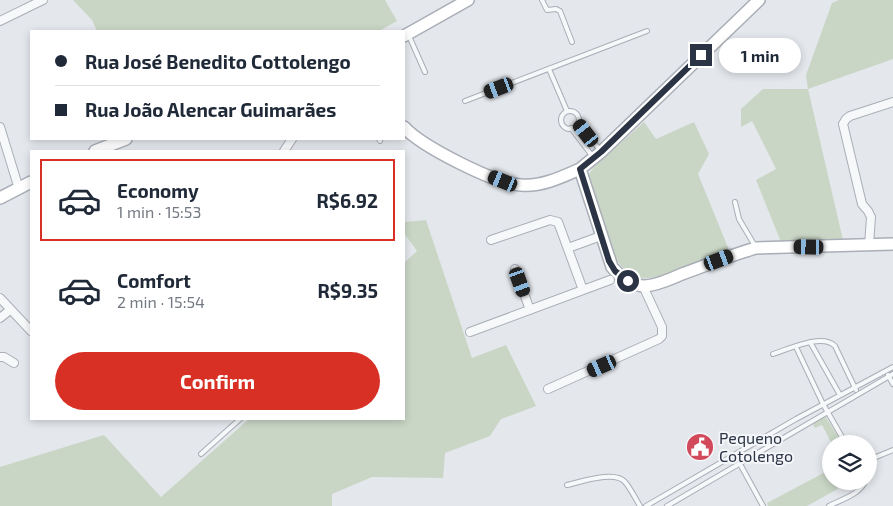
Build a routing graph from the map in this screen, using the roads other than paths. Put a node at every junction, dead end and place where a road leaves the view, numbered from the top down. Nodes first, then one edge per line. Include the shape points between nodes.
1 (43, 0) edge
2 (468, 0) edge
3 (542, 0) edge
4 (759, 0) edge
5 (0, 21) edge
6 (647, 31) dead end
7 (406, 35) edge
8 (572, 42) dead end
9 (549, 69) junction
10 (425, 72) dead end
11 (465, 101) dead end
12 (893, 102) edge
13 (567, 111) junction
14 (578, 123) junction
15 (0, 127) edge
16 (405, 128) edge
17 (571, 128) junction
18 (123, 140) edge
19 (98, 150) edge
20 (597, 155) junction
21 (580, 169) junction
22 (30, 183) edge
23 (19, 189) junction
24 (0, 198) edge
25 (735, 202) dead end
26 (601, 236) junction
27 (491, 240) dead end
28 (893, 244) edge
29 (869, 245) junction
30 (568, 248) junction
31 (756, 248) junction
32 (515, 269) dead end
33 (610, 280) dead end
34 (643, 286) junction
35 (583, 290) junction
36 (0, 298) edge
37 (10, 310) junction
38 (530, 310) junction
39 (0, 318) edge
40 (30, 330) edge
41 (470, 332) dead end
42 (810, 342) junction
43 (796, 347) junction
44 (773, 354) dead end
45 (0, 357) edge
46 (14, 364) dead end
47 (893, 368) edge
48 (886, 371) junction
49 (891, 376) edge
50 (868, 380) junction
51 (893, 384) edge
52 (872, 387) junction
53 (855, 388) junction
54 (548, 389) dead end
55 (858, 395) junction
56 (840, 396) junction
57 (823, 404) junction
58 (827, 411) junction
59 (239, 420) edge
60 (841, 435) edge
61 (893, 450) edge
62 (200, 454) dead end
63 (877, 457) edge
64 (740, 464) junction
65 (567, 486) dead end
66 (859, 490) edge
67 (640, 506) edge
68 (646, 506) edge
69 (667, 506) edge
70 (763, 506) edge
71 (829, 506) edge

1 - 5 street
2 - 7 main road
3 - 8 lane via 547,10 560,11
4 - 20 main road
6 - 9 lane
7 - 10 lane
9 - 11 lane
9 - 13 lane
12 - 29 street via 850,116 843,124 862,204 871,217
13 - 14 lane via 576,114
13 - 17 lane via 561,122
14 - 17 lane
14 - 20 lane
15 - 23 street
16 - 21 main road via 448,156 512,184 542,183
17 - 20 lane
18 - 19 main road
20 - 21 main road
21 - 26 main road
22 - 23 main road
23 - 24 main road
25 - 31 lane via 738,219
26 - 30 street
26 - 34 main road via 615,271 628,281
27 - 30 street via 554,220 560,225
28 - 29 main road
29 - 31 main road
30 - 35 street
31 - 34 main road
32 - 38 street
33 - 35 street
34 - 54 street via 662,327 660,339
35 - 38 street
36 - 37 street
37 - 39 street
37 - 40 street
38 - 41 street
42 - 43 lane
42 - 53 lane via 823,340 833,343
42 - 56 lane
43 - 44 lane
43 - 57 lane
45 - 46 street
47 - 48 lane
48 - 49 lane
48 - 50 lane
49 - 51 lane
49 - 52 lane
50 - 52 lane
50 - 53 lane
52 - 55 lane
53 - 55 lane
53 - 56 lane
55 - 58 lane
56 - 57 lane
57 - 58 lane
57 - 68 lane
58 - 60 lane
58 - 64 lane
59 - 62 lane
61 - 63 lane
64 - 69 lane
64 - 70 lane
65 - 67 lane via 618,476
66 - 71 lane

